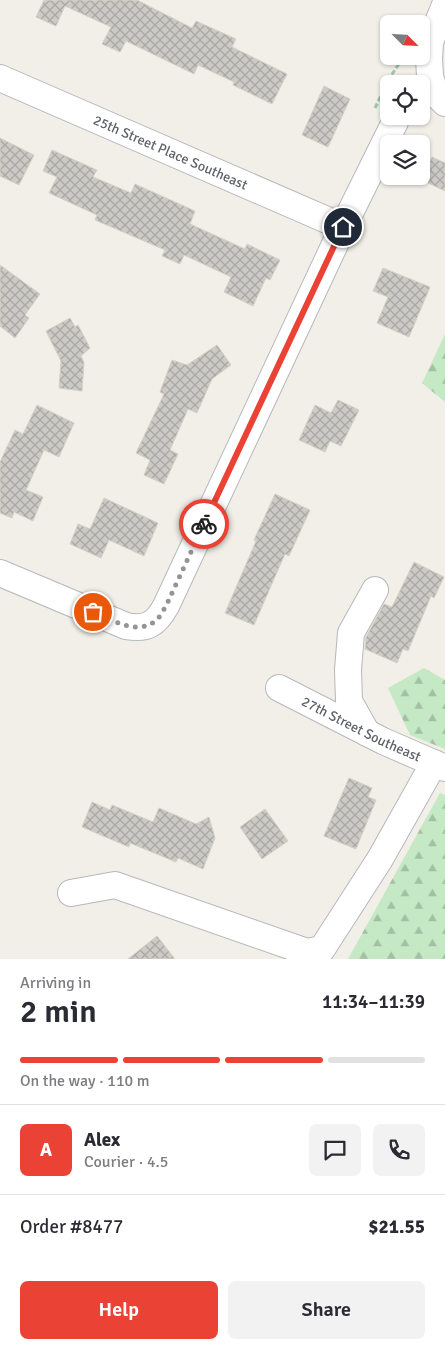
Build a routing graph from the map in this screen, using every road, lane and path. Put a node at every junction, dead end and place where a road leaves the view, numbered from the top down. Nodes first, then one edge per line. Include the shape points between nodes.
1 (445, 5) edge
2 (0, 78) edge
3 (445, 103) edge
4 (381, 125) edge
5 (343, 227) junction
6 (0, 573) edge
7 (376, 590) dead end
8 (279, 688) dead end
9 (367, 733) junction
10 (439, 765) edge
11 (71, 893) dead end

1 - 3 street via 430,42 429,59 435,93
2 - 5 street, 25th Street Place Southeast
4 - 5 street
5 - 6 street via 159,618 138,628 126,626
7 - 9 street via 351,633 348,670 349,701
8 - 9 street, 27th Street Southeast
9 - 10 street, 27th Street Southeast
10 - 11 street via 322,949 307,952 115,885

